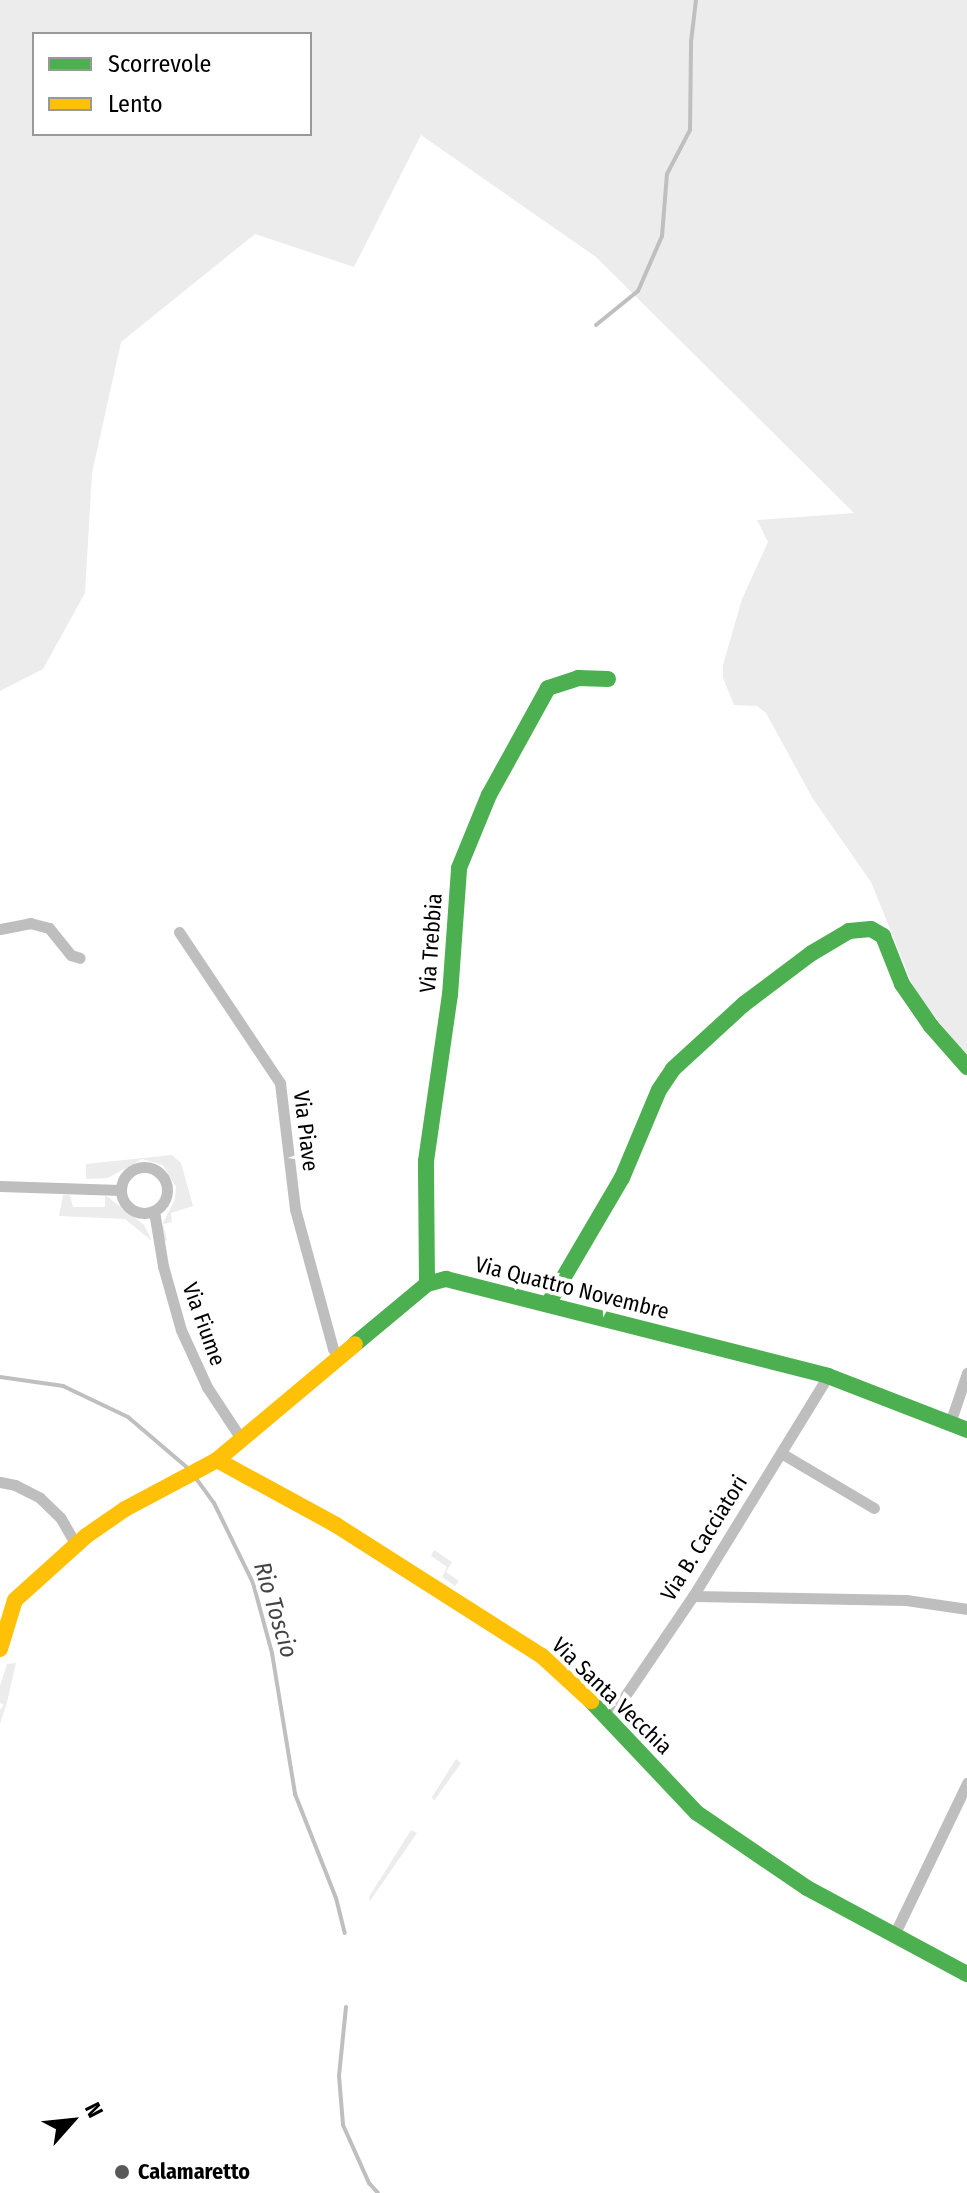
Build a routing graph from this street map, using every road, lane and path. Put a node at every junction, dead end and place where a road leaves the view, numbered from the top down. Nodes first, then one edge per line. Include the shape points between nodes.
1 (608, 679) dead end
2 (0, 929) edge
3 (179, 932) dead end
4 (80, 958) dead end
5 (967, 1067) edge
6 (0, 1186) edge
7 (120, 1190) junction
8 (154, 1211) junction
9 (427, 1284) junction
10 (548, 1304) junction
11 (340, 1357) junction
12 (967, 1373) edge
13 (828, 1376) junction
14 (950, 1423) junction
15 (967, 1430) edge
16 (242, 1440) junction
17 (781, 1453) junction
18 (217, 1460) junction
19 (0, 1482) edge
20 (874, 1508) dead end
21 (76, 1545) junction
22 (693, 1596) junction
23 (15, 1600) junction
24 (967, 1609) edge
25 (0, 1610) edge
26 (0, 1649) edge
27 (610, 1718) junction
28 (967, 1783) edge
29 (894, 1935) junction
30 (967, 1974) edge

1 - 9 street, Via Trebbia via 578,678 548,688 489,795 459,868 450,995 426,1161
2 - 4 street via 30,923 49,928 71,955
3 - 11 street, Via Piave via 280,1083 295,1209 333,1349
5 - 10 street via 902,984 883,936 871,929 849,931 744,1004 673,1069 622,1178
6 - 7 street
7 - 8 street via 136,1212
7 - 8 street via 133,1170 158,1173 167,1189
8 - 16 street, Via Fiume via 181,1330 207,1387
9 - 10 street, Via Quattro Novembre via 446,1279
9 - 11 street
10 - 13 street, Via Quattro Novembre
11 - 16 street
12 - 14 street
13 - 14 street, Via Quattro Novembre
13 - 17 street, Via B. Cacciatori
14 - 15 street, Via Quattro Novembre
16 - 18 street
17 - 20 street
17 - 22 street, Via B. Cacciatori
18 - 21 street via 125,1509
18 - 27 street, Via Santa Vecchia via 336,1525 542,1656
19 - 21 street via 40,1498 60,1517
21 - 23 street
22 - 24 street via 906,1600
22 - 27 street, Via B. Cacciatori
23 - 25 street
23 - 26 street
27 - 29 street, Via Santa Vecchia via 697,1813 807,1888
28 - 29 street
29 - 30 street, Via Santa Vecchia

